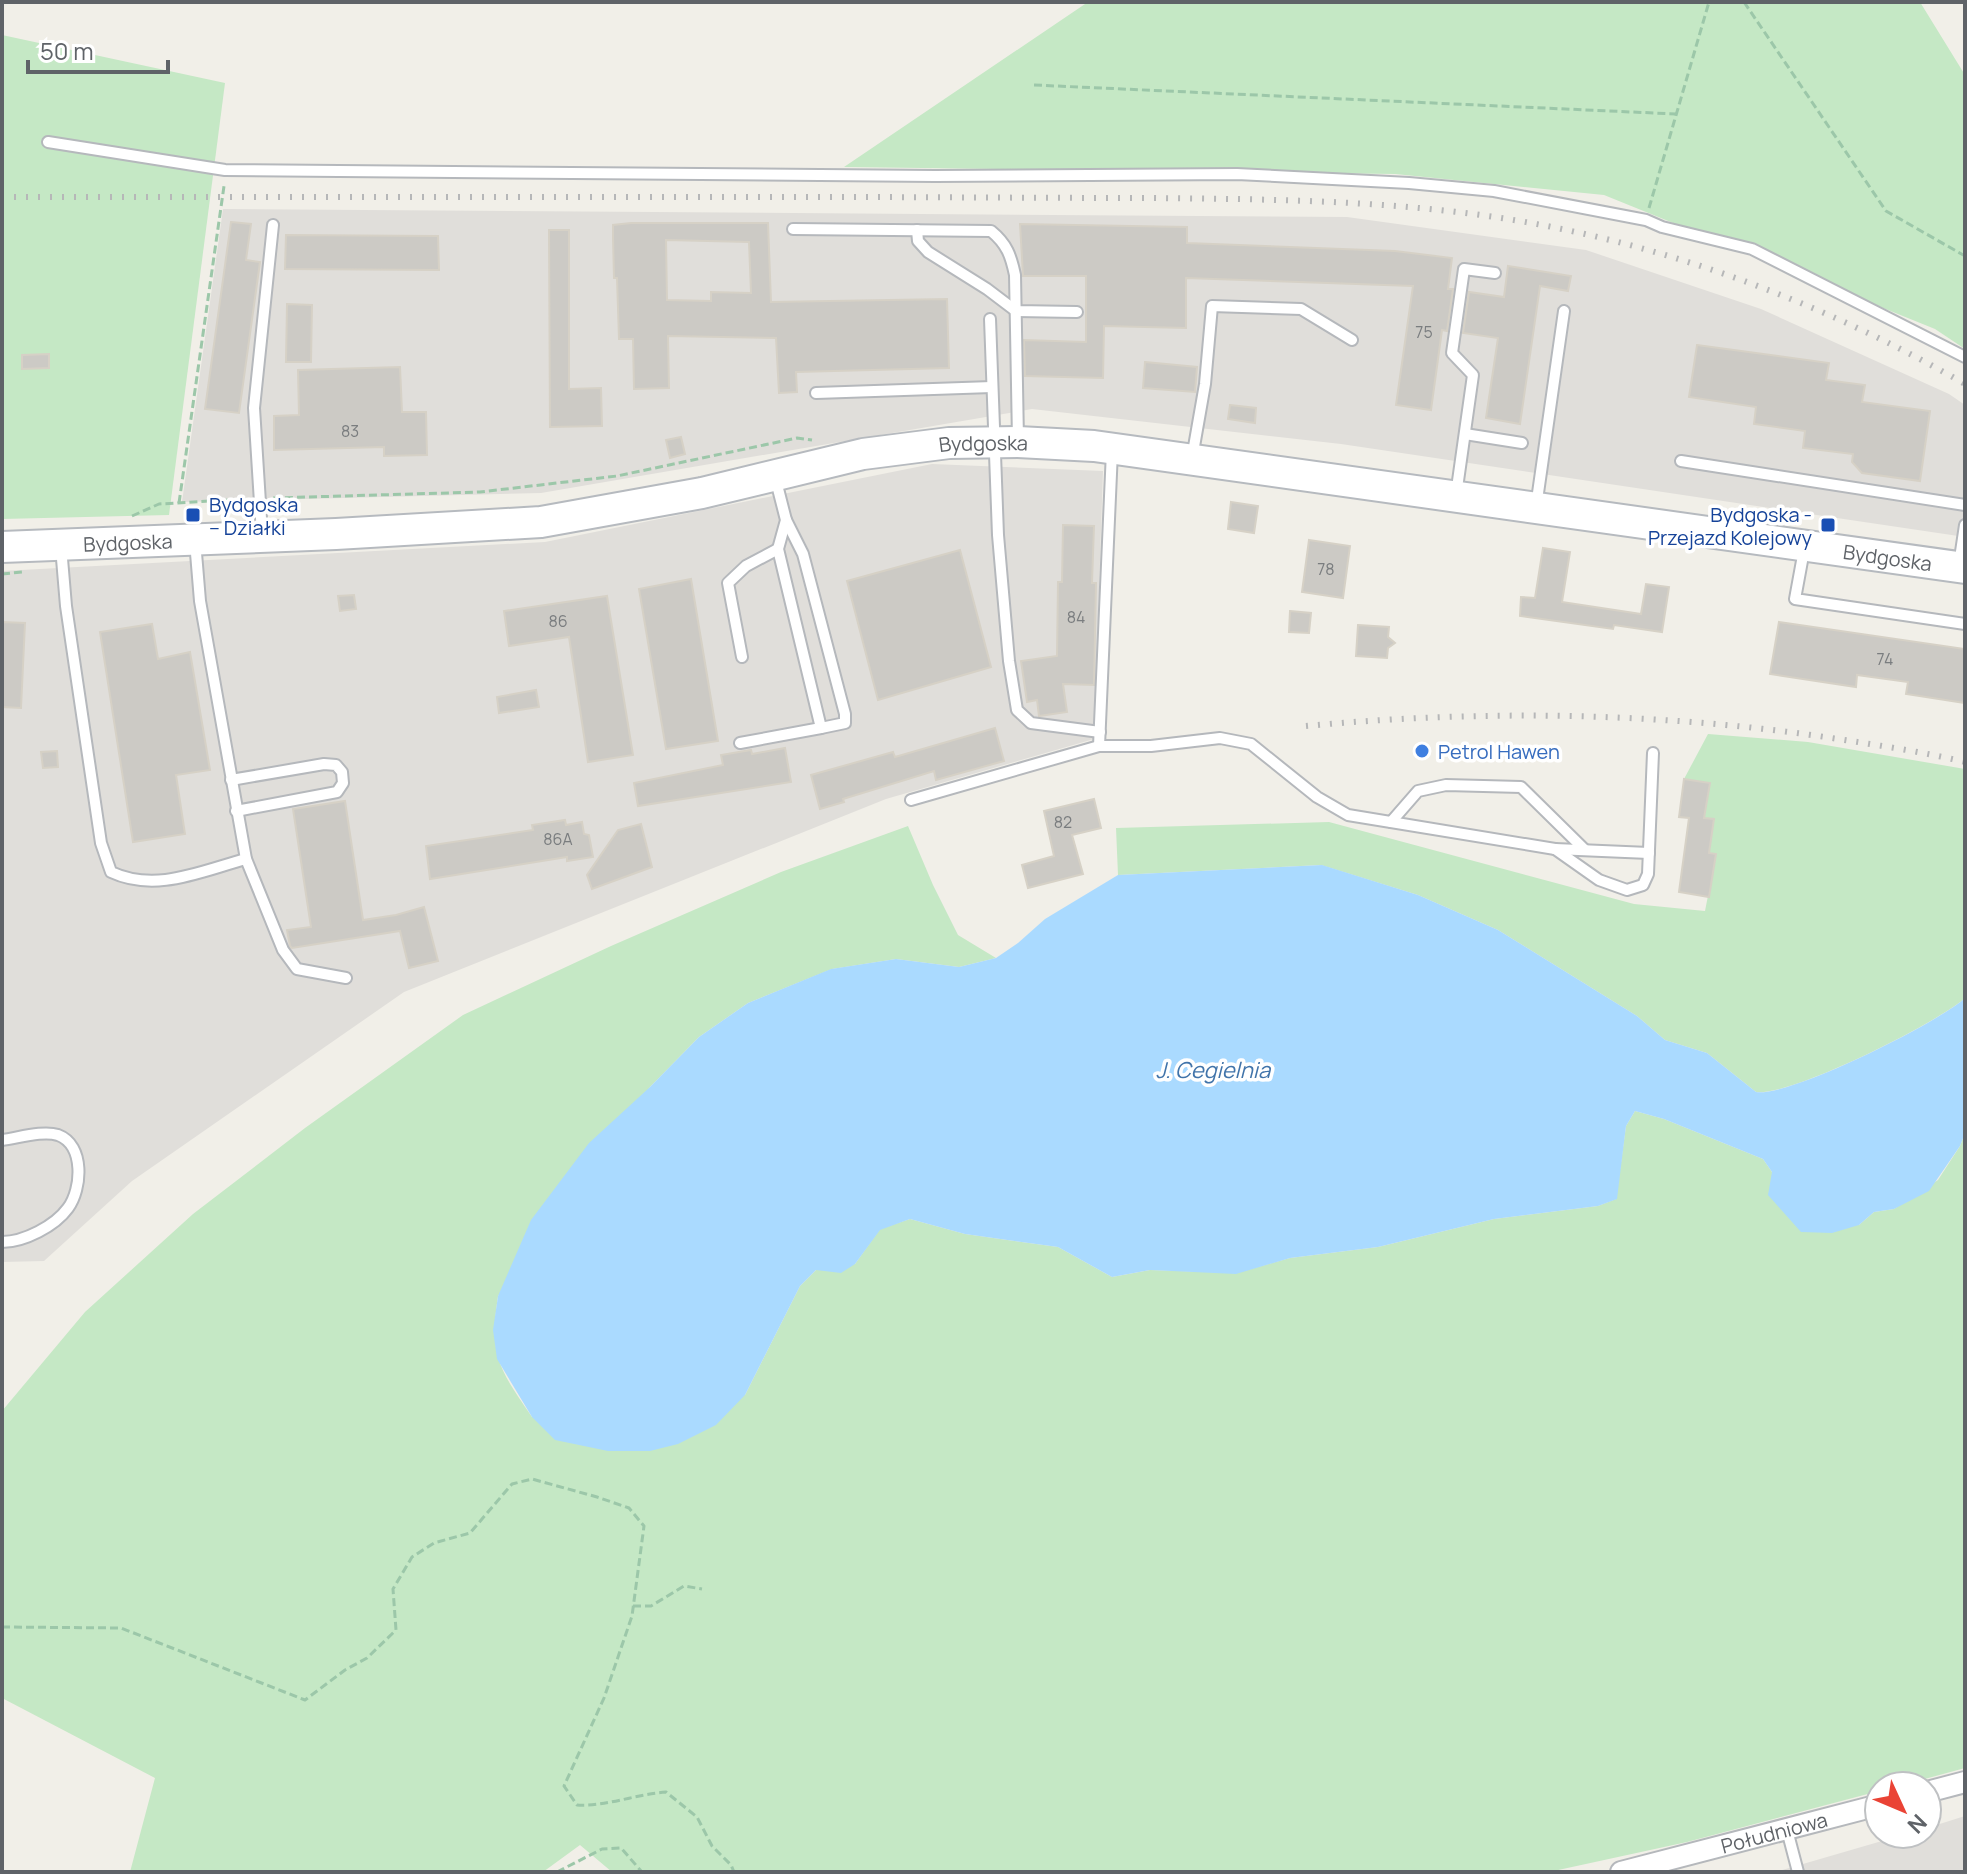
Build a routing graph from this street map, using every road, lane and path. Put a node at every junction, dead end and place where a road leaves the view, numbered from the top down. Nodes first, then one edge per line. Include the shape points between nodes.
1 (1709, 2) edge
2 (1744, 2) edge
3 (1034, 85) dead end
4 (1676, 114) junction
5 (48, 142) dead end
6 (225, 170) junction
7 (1646, 220) junction
8 (273, 225) dead end
9 (793, 229) dead end
10 (917, 230) junction
11 (1965, 256) edge
12 (1495, 273) dead end
13 (1016, 311) junction
14 (1564, 311) dead end
15 (1077, 312) dead end
16 (990, 319) dead end
17 (1352, 340) dead end
18 (1965, 357) edge
19 (992, 387) junction
20 (816, 393) dead end
21 (1465, 434) junction
22 (819, 442) dead end
23 (1006, 442) junction
24 (1522, 443) dead end
25 (1112, 449) junction
26 (1192, 460) junction
27 (1681, 461) dead end
28 (775, 475) junction
29 (1456, 497) junction
30 (262, 498) junction
31 (179, 503) junction
32 (1965, 505) edge
33 (1536, 509) junction
34 (125, 519) dead end
35 (786, 520) junction
36 (1965, 525) edge
37 (262, 536) junction
38 (195, 539) junction
39 (61, 544) junction
40 (1804, 546) junction
41 (2, 547) edge
42 (778, 549) junction
43 (1962, 568) edge
44 (1965, 624) edge
45 (742, 657) dead end
46 (821, 728) junction
47 (1100, 732) junction
48 (740, 743) dead end
49 (1099, 746) junction
50 (1653, 753) dead end
51 (231, 780) junction
52 (911, 800) dead end
53 (236, 811) junction
54 (1391, 822) junction
55 (1555, 849) junction
56 (1585, 850) junction
57 (1649, 853) junction
58 (246, 859) junction
59 (346, 978) dead end
60 (2, 1140) edge
61 (2, 1242) edge
62 (702, 1589) dead end
63 (633, 1606) junction
64 (2, 1627) edge
65 (1965, 1782) edge
66 (1943, 1788) edge
67 (1863, 1809) edge
68 (1787, 1830) junction
69 (557, 1872) edge
70 (642, 1872) edge
71 (734, 1872) edge
72 (1621, 1872) edge
73 (1798, 1872) edge

1 - 4 path
2 - 11 path via 1886,211
3 - 4 path
4 - 7 path
5 - 6 lane
6 - 7 lane via 1237,174 1494,191
6 - 31 path
7 - 18 lane via 1752,249
8 - 30 lane via 254,408
9 - 10 lane
10 - 13 lane via 918,241 928,252
10 - 13 lane via 991,231 1002,240 1015,275
12 - 21 lane via 1464,269 1452,353 1473,375
13 - 15 lane
13 - 23 lane
14 - 33 lane
16 - 19 lane
17 - 26 lane via 1301,309 1212,306
19 - 20 lane
19 - 23 lane
21 - 24 lane
21 - 29 lane
22 - 30 path via 797,438 617,476 480,492
23 - 25 street, Bydgoska
23 - 28 street, Bydgoska via 863,454
23 - 47 lane via 1003,598 1017,710 1031,723
25 - 26 street, Bydgoska
25 - 47 lane
26 - 29 street, Bydgoska
27 - 32 lane
28 - 35 lane
28 - 37 street, Bydgoska via 541,522
29 - 33 street, Bydgoska
30 - 31 path
30 - 37 lane
31 - 34 path via 159,504
33 - 40 street, Bydgoska
35 - 42 lane
35 - 46 lane via 803,554 845,714 845,723
36 - 43 lane
37 - 38 street, Bydgoska
38 - 39 street, Bydgoska
38 - 51 lane via 200,601
39 - 41 street, Bydgoska
39 - 58 lane via 99,828 111,872 156,883
40 - 43 street, Bydgoska
40 - 44 lane via 1795,599
42 - 45 lane via 728,583
42 - 46 lane
46 - 48 lane
47 - 49 lane
49 - 52 lane
49 - 54 lane via 1220,738 1251,744 1348,815
50 - 57 lane
51 - 53 lane
51 - 53 lane via 324,764 342,772 337,792
53 - 58 lane
54 - 55 lane
54 - 56 lane via 1418,791 1446,785 1521,787
55 - 56 lane
55 - 57 lane via 1599,880 1627,890 1643,885
56 - 57 lane
58 - 59 lane via 283,950 297,969
60 - 61 lane via 62,1136 75,1153 79,1180 68,1208 41,1230
62 - 63 path via 684,1586 651,1606
63 - 64 path via 644,1526 629,1508 532,1479 512,1484 470,1533 434,1543 412,1557 393,1589 396,1630 367,1658 305,1700 121,1628
63 - 71 path via 604,1698 564,1786 577,1805 592,1806 666,1792 697,1817
65 - 66 street
67 - 68 street, Południowa
68 - 72 street, Południowa
68 - 73 lane
69 - 70 path via 602,1849 621,1848

